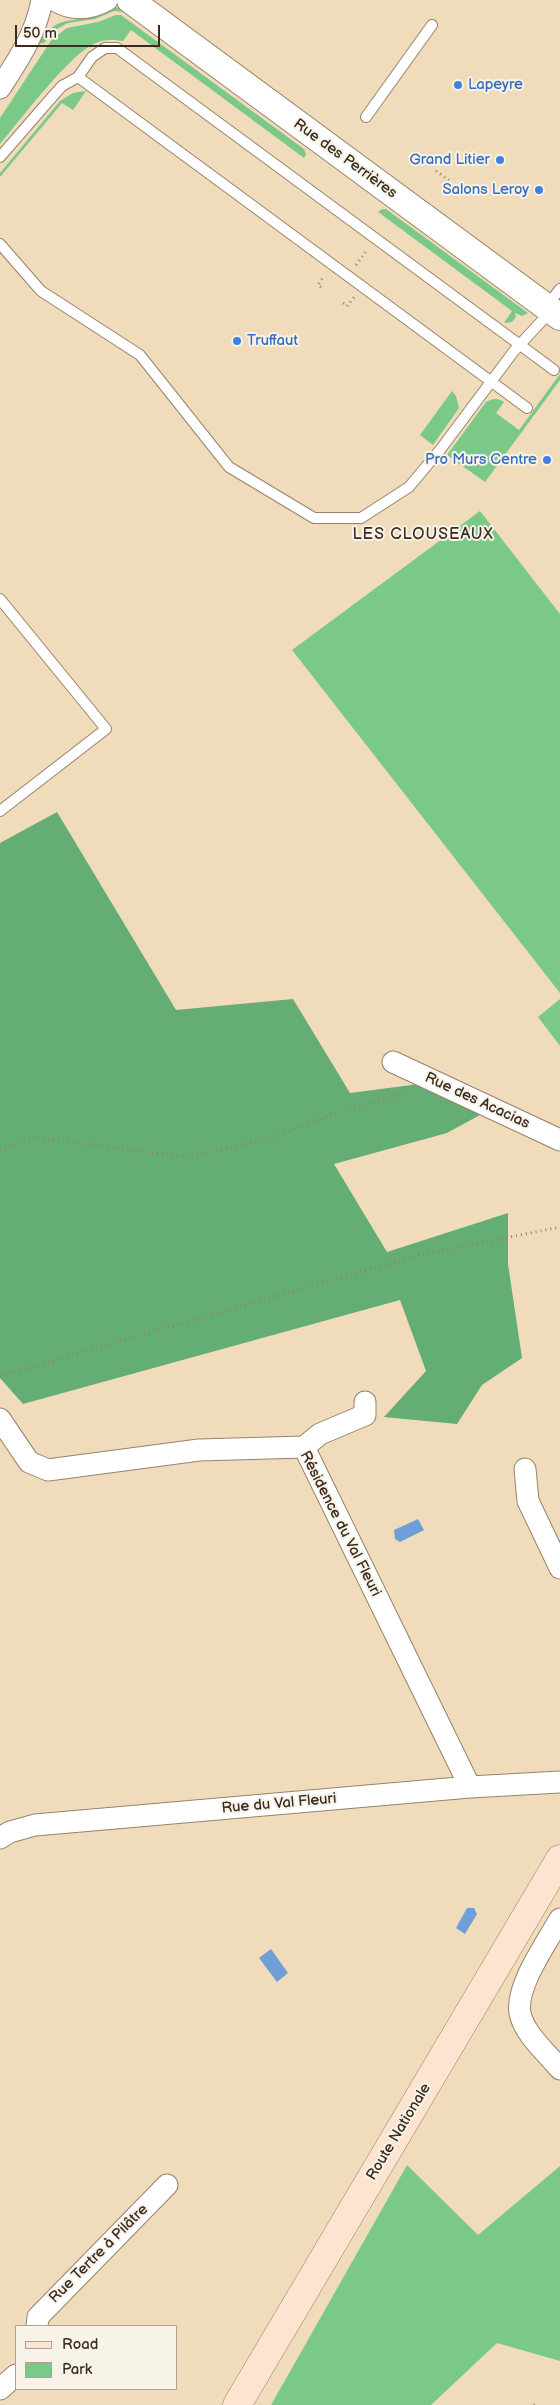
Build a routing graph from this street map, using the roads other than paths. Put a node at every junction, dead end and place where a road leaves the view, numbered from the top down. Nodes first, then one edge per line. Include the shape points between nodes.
1 (42, 0) edge
2 (107, 0) edge
3 (130, 0) edge
4 (63, 4) edge
5 (432, 25) dead end
6 (29, 43) junction
7 (78, 77) junction
8 (0, 88) edge
9 (366, 118) dead end
10 (0, 157) edge
11 (0, 244) edge
12 (554, 306) edge
13 (520, 345) junction
14 (554, 370) dead end
15 (491, 381) junction
16 (526, 408) dead end
17 (0, 599) edge
18 (0, 810) edge
19 (393, 1062) dead end
20 (560, 1140) edge
21 (365, 1402) dead end
22 (0, 1419) edge
23 (304, 1447) junction
24 (525, 1468) dead end
25 (560, 1568) edge
26 (560, 1782) edge
27 (470, 1787) junction
28 (0, 1838) edge
29 (560, 1859) edge
30 (560, 1919) edge
31 (560, 2069) edge
32 (167, 2185) dead end
33 (37, 2325) edge
34 (15, 2375) edge
35 (0, 2389) edge
36 (237, 2405) edge

1 - 6 street
2 - 4 street via 90,7
3 - 12 street, Rue des Perrières
4 - 6 street
5 - 9 lane
6 - 8 street
7 - 10 lane via 52,96
7 - 13 lane via 99,51 117,48
7 - 15 lane
11 - 15 lane via 41,291 140,355 229,467 314,518 361,518 409,487
12 - 13 lane
13 - 14 lane
13 - 15 lane
15 - 16 lane
17 - 18 lane via 106,729
19 - 20 street, Rue des Acacias
21 - 23 street via 365,1415 320,1434
22 - 23 street, Résidence du Val Fleuri via 29,1462 48,1470 198,1450
23 - 27 street, Résidence du Val Fleuri
24 - 25 street via 528,1501
26 - 27 street, Rue du Val Fleuri
27 - 28 street, Rue du Val Fleuri via 35,1825
29 - 36 main road, Route Nationale
30 - 31 street via 520,1996 520,2014 529,2032
32 - 33 street, Rue Tertre à Pilâtre via 38,2317
34 - 35 street

